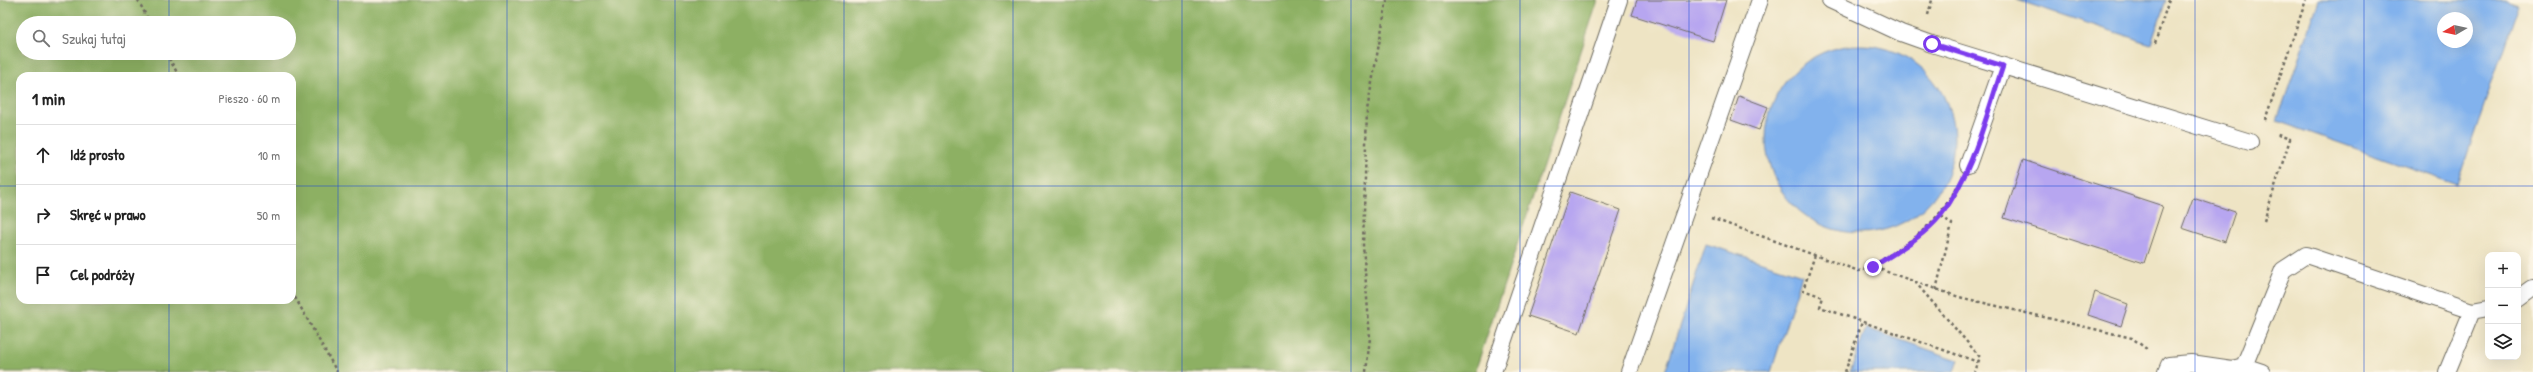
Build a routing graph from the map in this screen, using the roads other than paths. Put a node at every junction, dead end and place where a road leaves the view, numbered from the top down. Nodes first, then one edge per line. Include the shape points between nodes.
1 (1619, 0) edge
2 (1760, 0) edge
3 (1830, 0) edge
4 (2003, 66) junction
5 (2250, 142) dead end
6 (1968, 166) road end
7 (2533, 288) edge
8 (2521, 297) edge
9 (2485, 309) edge
10 (2472, 311) junction
11 (2244, 366) junction
12 (2167, 368) edge
13 (1493, 372) edge
14 (1629, 372) edge
15 (2262, 372) edge
16 (2447, 372) edge

1 - 13 lane
2 - 14 lane
3 - 4 lane via 1901,33
4 - 5 lane
4 - 6 lane
7 - 8 lane
9 - 10 lane
10 - 11 lane via 2306,255 2283,270
10 - 16 lane
11 - 12 lane via 2232,370 2191,363
11 - 15 lane

